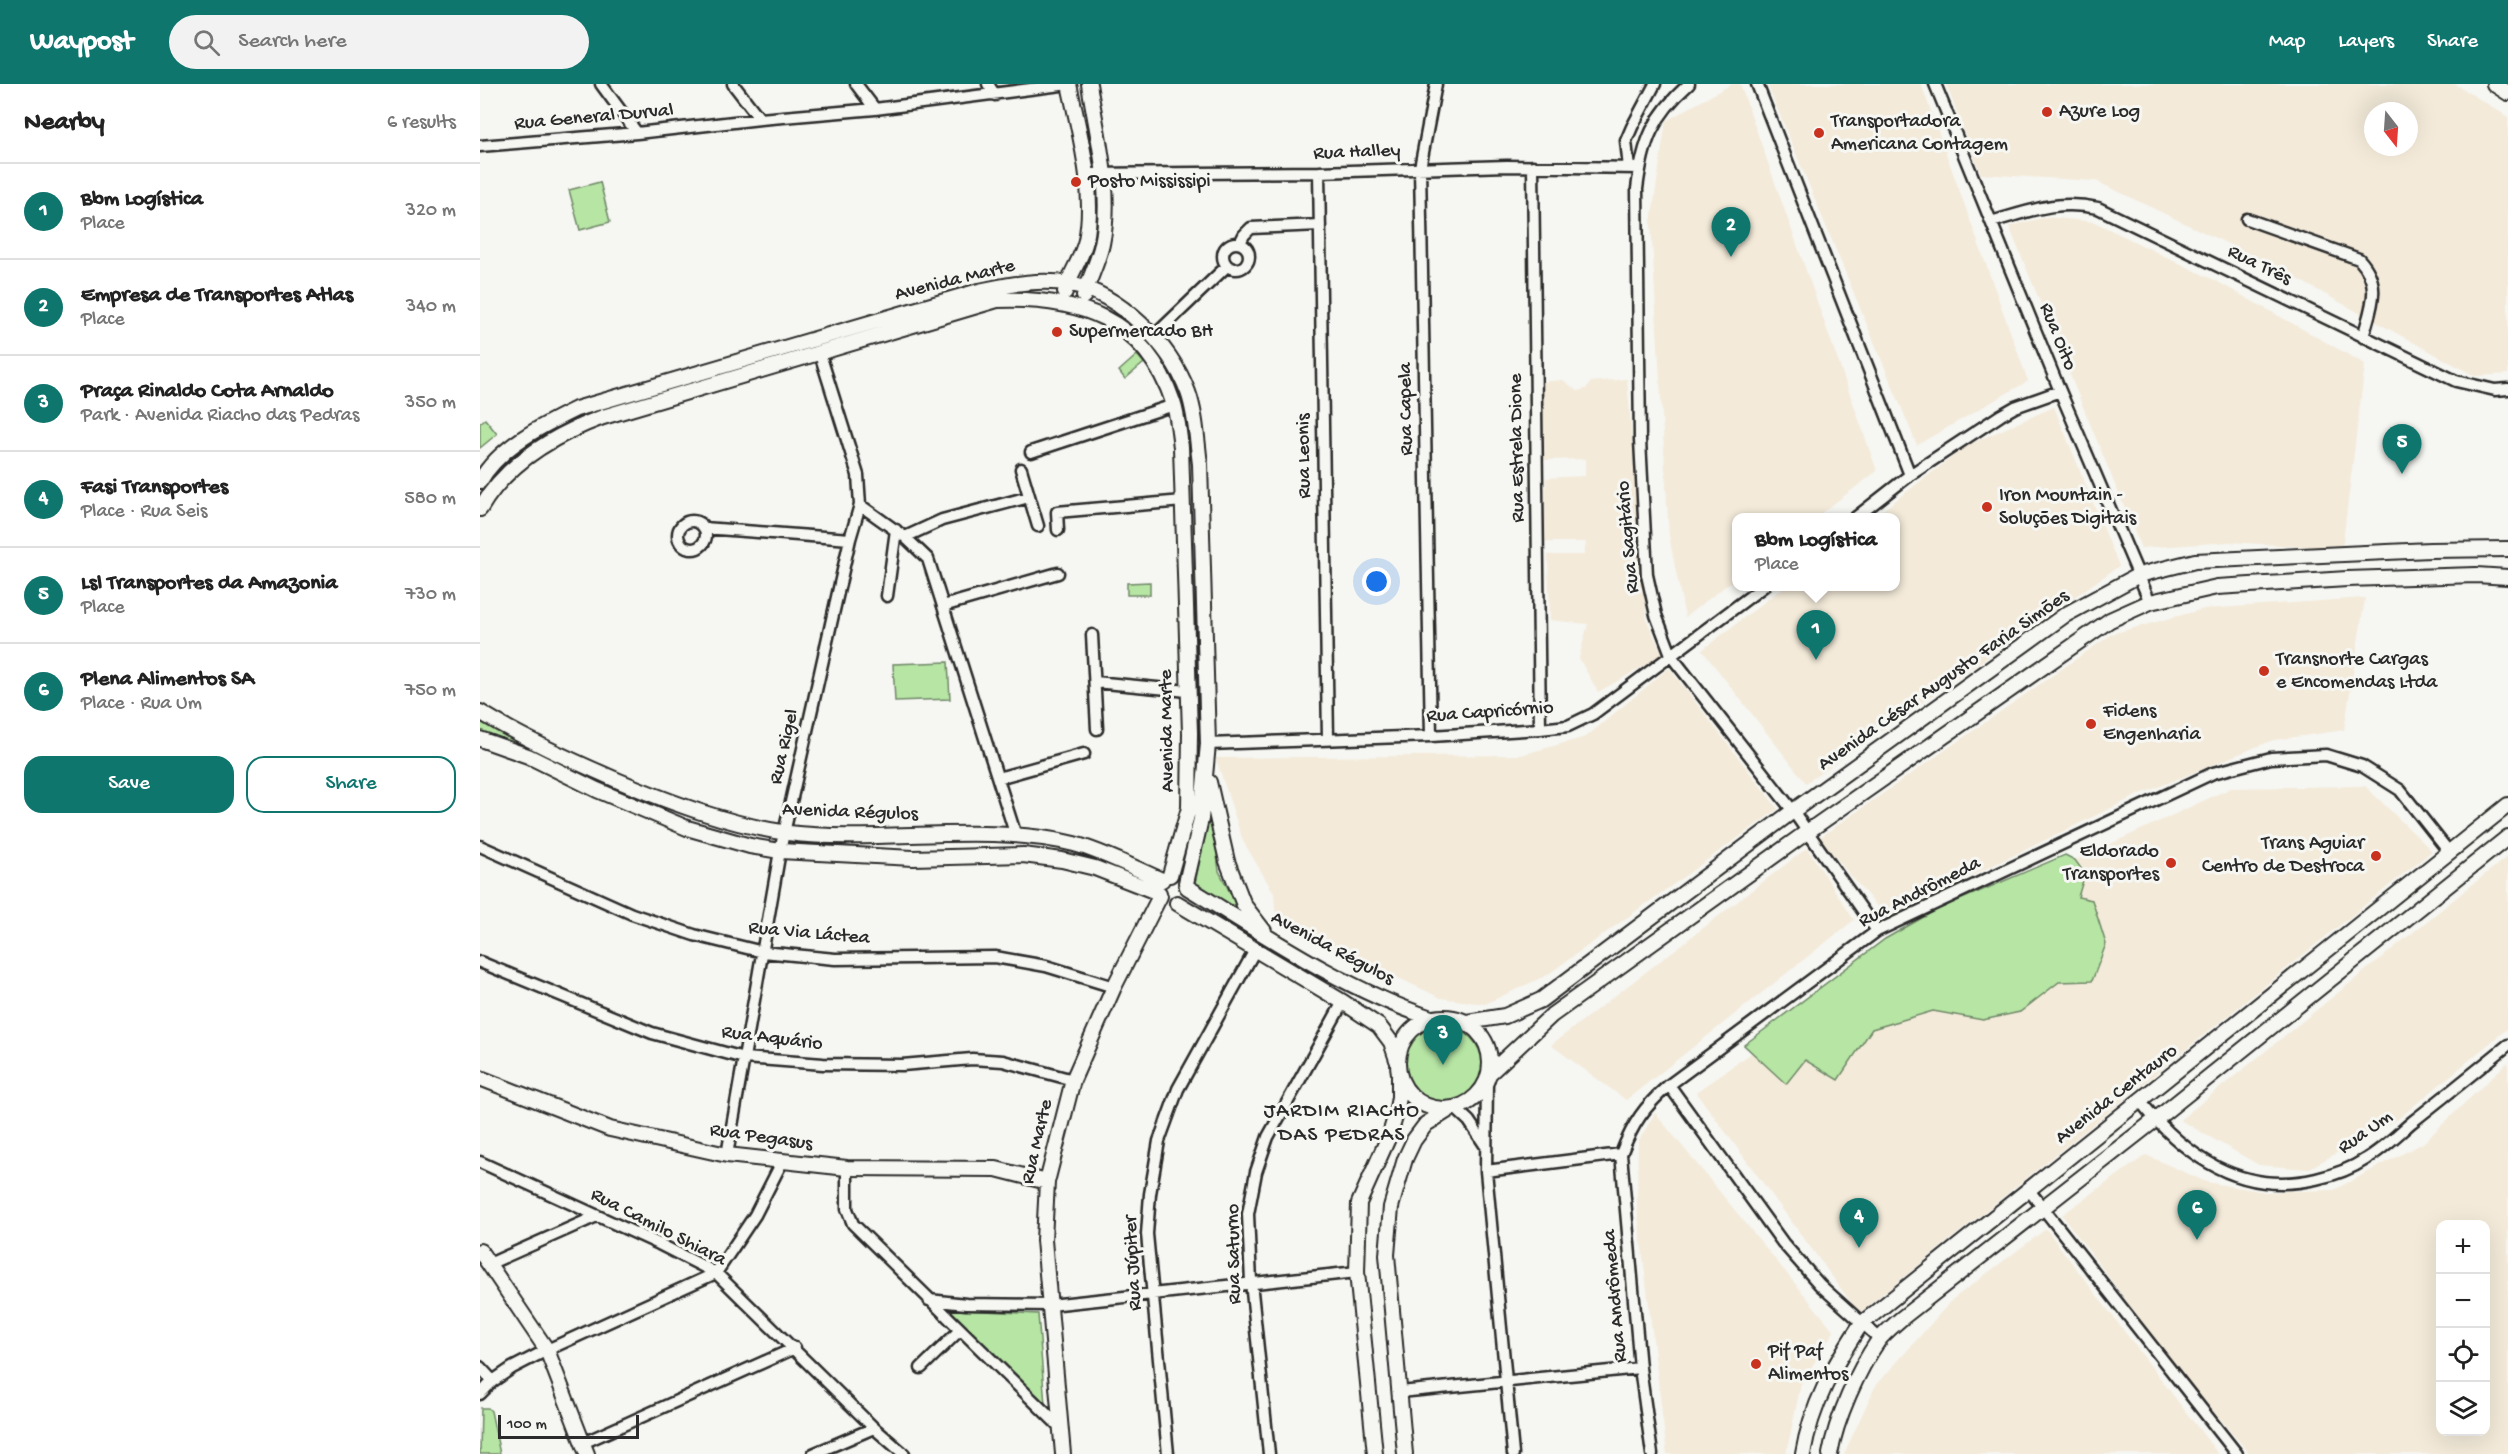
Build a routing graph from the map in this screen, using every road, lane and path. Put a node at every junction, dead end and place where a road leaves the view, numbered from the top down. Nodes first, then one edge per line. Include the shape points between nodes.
1 (601, 84) edge
2 (733, 84) edge
3 (856, 84) edge
4 (988, 84) edge
5 (1069, 84) edge
6 (1089, 84) edge
7 (1436, 84) edge
8 (1655, 84) edge
9 (1689, 84) edge
10 (1756, 84) edge
11 (1935, 84) edge
12 (2494, 84) edge
13 (2508, 93) edge
14 (995, 95) junction
15 (874, 109) junction
16 (760, 118) junction
17 (637, 133) junction
18 (480, 146) edge
19 (1533, 166) junction
20 (1420, 168) junction
21 (1634, 168) junction
22 (1319, 172) junction
23 (1103, 173) junction
24 (1086, 174) junction
25 (2247, 219) dead end
26 (1991, 222) junction
27 (1320, 225) junction
28 (1240, 243) junction
29 (1227, 266) junction
30 (1067, 284) junction
31 (1086, 288) junction
32 (1063, 303) junction
33 (1081, 307) junction
34 (1153, 337) junction
35 (2363, 337) junction
36 (817, 345) junction
37 (1143, 348) junction
38 (2508, 389) edge
39 (2060, 392) junction
40 (599, 402) junction
41 (1174, 405) junction
42 (603, 417) junction
43 (1031, 452) dead end
44 (1021, 469) dead end
45 (1910, 475) junction
46 (480, 481) edge
47 (1029, 497) junction
48 (1184, 501) junction
49 (860, 506) junction
50 (480, 509) edge
51 (1861, 513) edge
52 (1038, 526) dead end
53 (704, 528) dead end
54 (1058, 530) dead end
55 (900, 534) junction
56 (850, 539) junction
57 (2508, 549) edge
58 (1058, 573) dead end
59 (2139, 575) junction
60 (2508, 577) edge
61 (1758, 591) edge
62 (887, 596) dead end
63 (2150, 603) junction
64 (943, 606) junction
65 (1092, 635) dead end
66 (1672, 657) junction
67 (1095, 682) junction
68 (1206, 690) junction
69 (1188, 691) junction
70 (480, 712) edge
71 (1097, 729) dead end
72 (1540, 729) junction
73 (1431, 736) junction
74 (480, 739) edge
75 (1328, 739) junction
76 (1208, 744) junction
77 (1084, 754) dead end
78 (1206, 768) junction
79 (998, 778) junction
80 (2508, 805) edge
81 (1793, 811) junction
82 (784, 832) junction
83 (1808, 832) junction
84 (1016, 836) junction
85 (2508, 837) edge
86 (480, 846) edge
87 (780, 851) junction
88 (2448, 852) junction
89 (1186, 885) junction
90 (1166, 892) junction
91 (1877, 931) junction
92 (1271, 940) junction
93 (1255, 950) junction
94 (763, 952) junction
95 (480, 962) edge
96 (1114, 987) junction
97 (1344, 1002) junction
98 (1431, 1018) junction
99 (1467, 1022) junction
100 (2508, 1045) edge
101 (744, 1058) junction
102 (1397, 1060) junction
103 (1399, 1076) junction
104 (1488, 1076) junction
105 (480, 1078) edge
106 (1073, 1080) junction
107 (1669, 1085) junction
108 (2140, 1101) junction
109 (1452, 1109) junction
110 (2155, 1120) junction
111 (1485, 1145) junction
112 (1622, 1154) junction
113 (727, 1155) junction
114 (480, 1162) edge
115 (782, 1162) junction
116 (846, 1168) junction
117 (1486, 1171) junction
118 (1047, 1182) junction
119 (2028, 1189) junction
120 (2043, 1208) junction
121 (597, 1216) junction
122 (480, 1251) edge
123 (489, 1264) junction
124 (1357, 1272) junction
125 (716, 1273) junction
126 (1251, 1282) junction
127 (1153, 1292) junction
128 (929, 1300) junction
129 (1050, 1305) junction
130 (1861, 1324) junction
131 (960, 1330) junction
132 (1880, 1339) junction
133 (795, 1348) junction
134 (547, 1350) junction
135 (480, 1367) edge
136 (921, 1368) dead end
137 (1640, 1368) junction
138 (493, 1381) junction
139 (1505, 1382) junction
140 (1400, 1392) junction
141 (480, 1394) edge
142 (1060, 1427) junction
143 (874, 1428) junction
144 (585, 1449) edge
145 (813, 1454) edge
146 (904, 1454) edge
147 (1063, 1454) edge
148 (1168, 1454) edge
149 (1269, 1454) edge
150 (1374, 1454) edge
151 (1405, 1454) edge
152 (1513, 1454) edge
153 (1652, 1454) edge
154 (1803, 1454) edge
155 (1830, 1454) edge
156 (2237, 1454) edge

1 - 17 street
2 - 16 street
3 - 15 street
4 - 14 street
5 - 14 street, Rua General Durval
5 - 24 street
6 - 23 street
7 - 20 street, Rua Capela
8 - 21 street via 1626,141
9 - 21 street, Rua Sagitário via 1670,101 1651,128
10 - 45 street
11 - 26 street, Rua Oito
12 - 13 street
14 - 15 street, Rua General Durval
15 - 16 street, Rua General Durval
16 - 17 street, Rua General Durval
17 - 18 street, Rua General Durval
19 - 20 street, Rua Halley
19 - 21 street, Rua Halley
19 - 72 street, Rua Estrela Dione
20 - 22 street, Rua Halley
20 - 73 street, Rua Capela
21 - 66 street, Rua Sagitário via 1647,575 1656,615
22 - 23 street, Rua Halley
22 - 27 street, Rua Leonis
23 - 24 street, Rua Halley
23 - 31 street via 1102,244
24 - 30 street via 1086,240
25 - 35 street via 2359,259 2370,271 2374,288
26 - 35 street, Rua Três via 2053,204 2098,208
26 - 39 street, Rua Oito
27 - 28 street via 1251,228
27 - 75 street, Rua Leonis
28 - 29 street via 1229,244 1224,251
28 - 29 street via 1249,252 1247,264 1240,269
29 - 34 street
30 - 31 street, Avenida Marte
30 - 32 street
30 - 36 street, Avenida Marte via 1034,282 979,291
31 - 33 street
31 - 34 street, Avenida Marte via 1132,317
32 - 33 street, Avenida Marte
32 - 36 street, Avenida Marte via 997,300
33 - 37 street, Avenida Marte via 1116,324
34 - 37 street
34 - 68 street, Avenida Marte via 1188,392 1195,424 1200,464
35 - 38 street, Rua Três via 2456,381
36 - 40 street, Avenida Marte
36 - 42 street, Avenida Marte
36 - 49 street, Rua Rigel via 858,475
37 - 41 street, Avenida Marte via 1158,367
39 - 45 street via 2008,411
39 - 59 street, Rua Oito
40 - 42 street
40 - 46 street, Avenida Marte via 540,429 500,457
41 - 43 street
41 - 48 street, Avenida Marte
42 - 50 street, Avenida Marte via 562,434 524,458 500,481
44 - 47 street
45 - 51 street
47 - 52 street
47 - 55 street
48 - 54 street via 1057,512
48 - 69 street, Avenida Marte
49 - 55 street
49 - 56 street, Rua Rigel
53 - 56 street
55 - 62 street
55 - 64 street via 928,559
56 - 82 street, Rua Rigel
57 - 59 street, Avenida César Augusto Faria Simões via 2195,561
58 - 64 street
59 - 63 street, Rua Oito
59 - 81 street, Avenida César Augusto Faria Simões via 2065,615
60 - 63 street via 2347,579 2217,587
61 - 66 street, Rua Capricórnio
63 - 83 street via 2110,620
64 - 79 street
65 - 67 street
66 - 72 street, Rua Capricórnio via 1593,714 1568,726
66 - 81 street, Rua Sagitário
67 - 69 street
67 - 71 street
68 - 69 street
68 - 76 street, Avenida Marte
69 - 90 street, Avenida Marte via 1189,808
70 - 82 street, Avenida Régulos via 544,748 656,796 700,812
72 - 73 street, Rua Capricórnio
73 - 75 street, Rua Capricórnio
74 - 87 street, Avenida Régulos via 528,756 687,828
75 - 76 street, Rua Capricórnio
76 - 78 street, Avenida Marte
77 - 79 street
78 - 89 street, Avenida Marte via 1201,819
78 - 92 street via 1235,883 1244,905
79 - 84 street
80 - 88 street, Avenida Centauro
81 - 83 street, Rua Sagitário
81 - 99 street, Avenida César Augusto Faria Simões via 1541,1000 1505,1016
82 - 84 street, Avenida Régulos via 868,837
82 - 87 street, Rua Rigel
83 - 91 street, Rua Sagitário
83 - 104 street via 1552,1015
84 - 90 street, Avenida Régulos via 1076,844
85 - 110 street
86 - 94 street, Rua Via Láctea via 632,914
87 - 90 street, Avenida Régulos via 913,858 1042,857 1095,868
87 - 94 street, Rua Rigel
88 - 91 street, Rua Andrômeda via 2400,790 2362,766 2326,755 2271,758 2213,773
88 - 108 street, Avenida Centauro
89 - 90 street, Avenida Régulos via 1179,877
89 - 90 street, Avenida Marte via 1185,897
89 - 92 street, Avenida Régulos
90 - 93 street, Avenida Régulos
90 - 96 street, Rua Marte
91 - 107 street, Rua Andrômeda
92 - 98 street, Avenida Régulos via 1375,996
93 - 97 street, Avenida Régulos
93 - 127 street, Rua Júpiter via 1178,1089 1159,1141 1147,1234
94 - 96 street, Rua Via Láctea via 835,959 994,957 1046,966
94 - 101 street, Rua Rigel
95 - 101 street, Rua Aquário via 652,1033
96 - 106 street, Rua Marte
97 - 102 street, Avenida Régulos via 1379,1026 1391,1042
97 - 126 street, Rua Saturno via 1268,1137 1256,1172 1248,1214
98 - 99 street
98 - 102 street via 1408,1034
99 - 104 street via 1486,1044 1490,1058
100 - 110 street, Rua Um via 2367,1159 2333,1175 2305,1182 2281,1185 2236,1178 2181,1144
101 - 106 street, Rua Aquário via 902,1065 972,1059 1003,1061
101 - 113 street, Rua Rigel
102 - 103 street
103 - 109 street via 1404,1088 1424,1105
103 - 124 street via 1399,1096 1390,1134 1359,1203
104 - 109 street via 1480,1093
104 - 111 street
105 - 113 street, Rua Pegasus via 610,1129
106 - 118 street, Rua Marte
107 - 112 street, Rua Andrômeda via 1648,1103 1630,1129
107 - 130 street via 1783,1243
108 - 110 street, Rua Um
108 - 119 street, Avenida Centauro
109 - 111 street via 1469,1121
109 - 140 street via 1426,1124 1414,1140 1391,1207 1387,1255
110 - 120 street
111 - 117 street
112 - 117 street
112 - 137 street, Rua Andrômeda
113 - 115 street, Rua Pegasus
114 - 121 street, Rua Camilo Shiara
115 - 116 street, Rua Pegasus
115 - 125 street via 755,1215
116 - 118 street, Rua Pegasus via 996,1169
116 - 128 street via 847,1209 853,1224
117 - 139 street
118 - 129 street, Rua Marte via 1044,1240
119 - 120 street
119 - 130 street, Avenida Centauro
120 - 132 street
120 - 156 street
121 - 123 street
121 - 125 street, Rua Camilo Shiara
122 - 123 street
123 - 134 street
124 - 126 street
124 - 150 street
125 - 133 street, Rua Camilo Shiara
125 - 134 street
126 - 127 street
126 - 149 street, Rua Saturno
127 - 129 street
127 - 148 street, Rua Júpiter
128 - 129 street
128 - 131 street
129 - 142 street, Rua Marte
130 - 132 street
130 - 154 street, Avenida Centauro via 1833,1366 1809,1421
131 - 136 street
131 - 142 street
132 - 155 street via 1857,1380
133 - 143 street, Rua Camilo Shiara
133 - 144 street
134 - 138 street
134 - 144 street
135 - 138 street
137 - 139 street
137 - 153 street, Rua Andrômeda
138 - 141 street
139 - 140 street
139 - 152 street
140 - 151 street
142 - 147 street, Rua Marte
143 - 145 street
143 - 146 street, Rua Camilo Shiara

